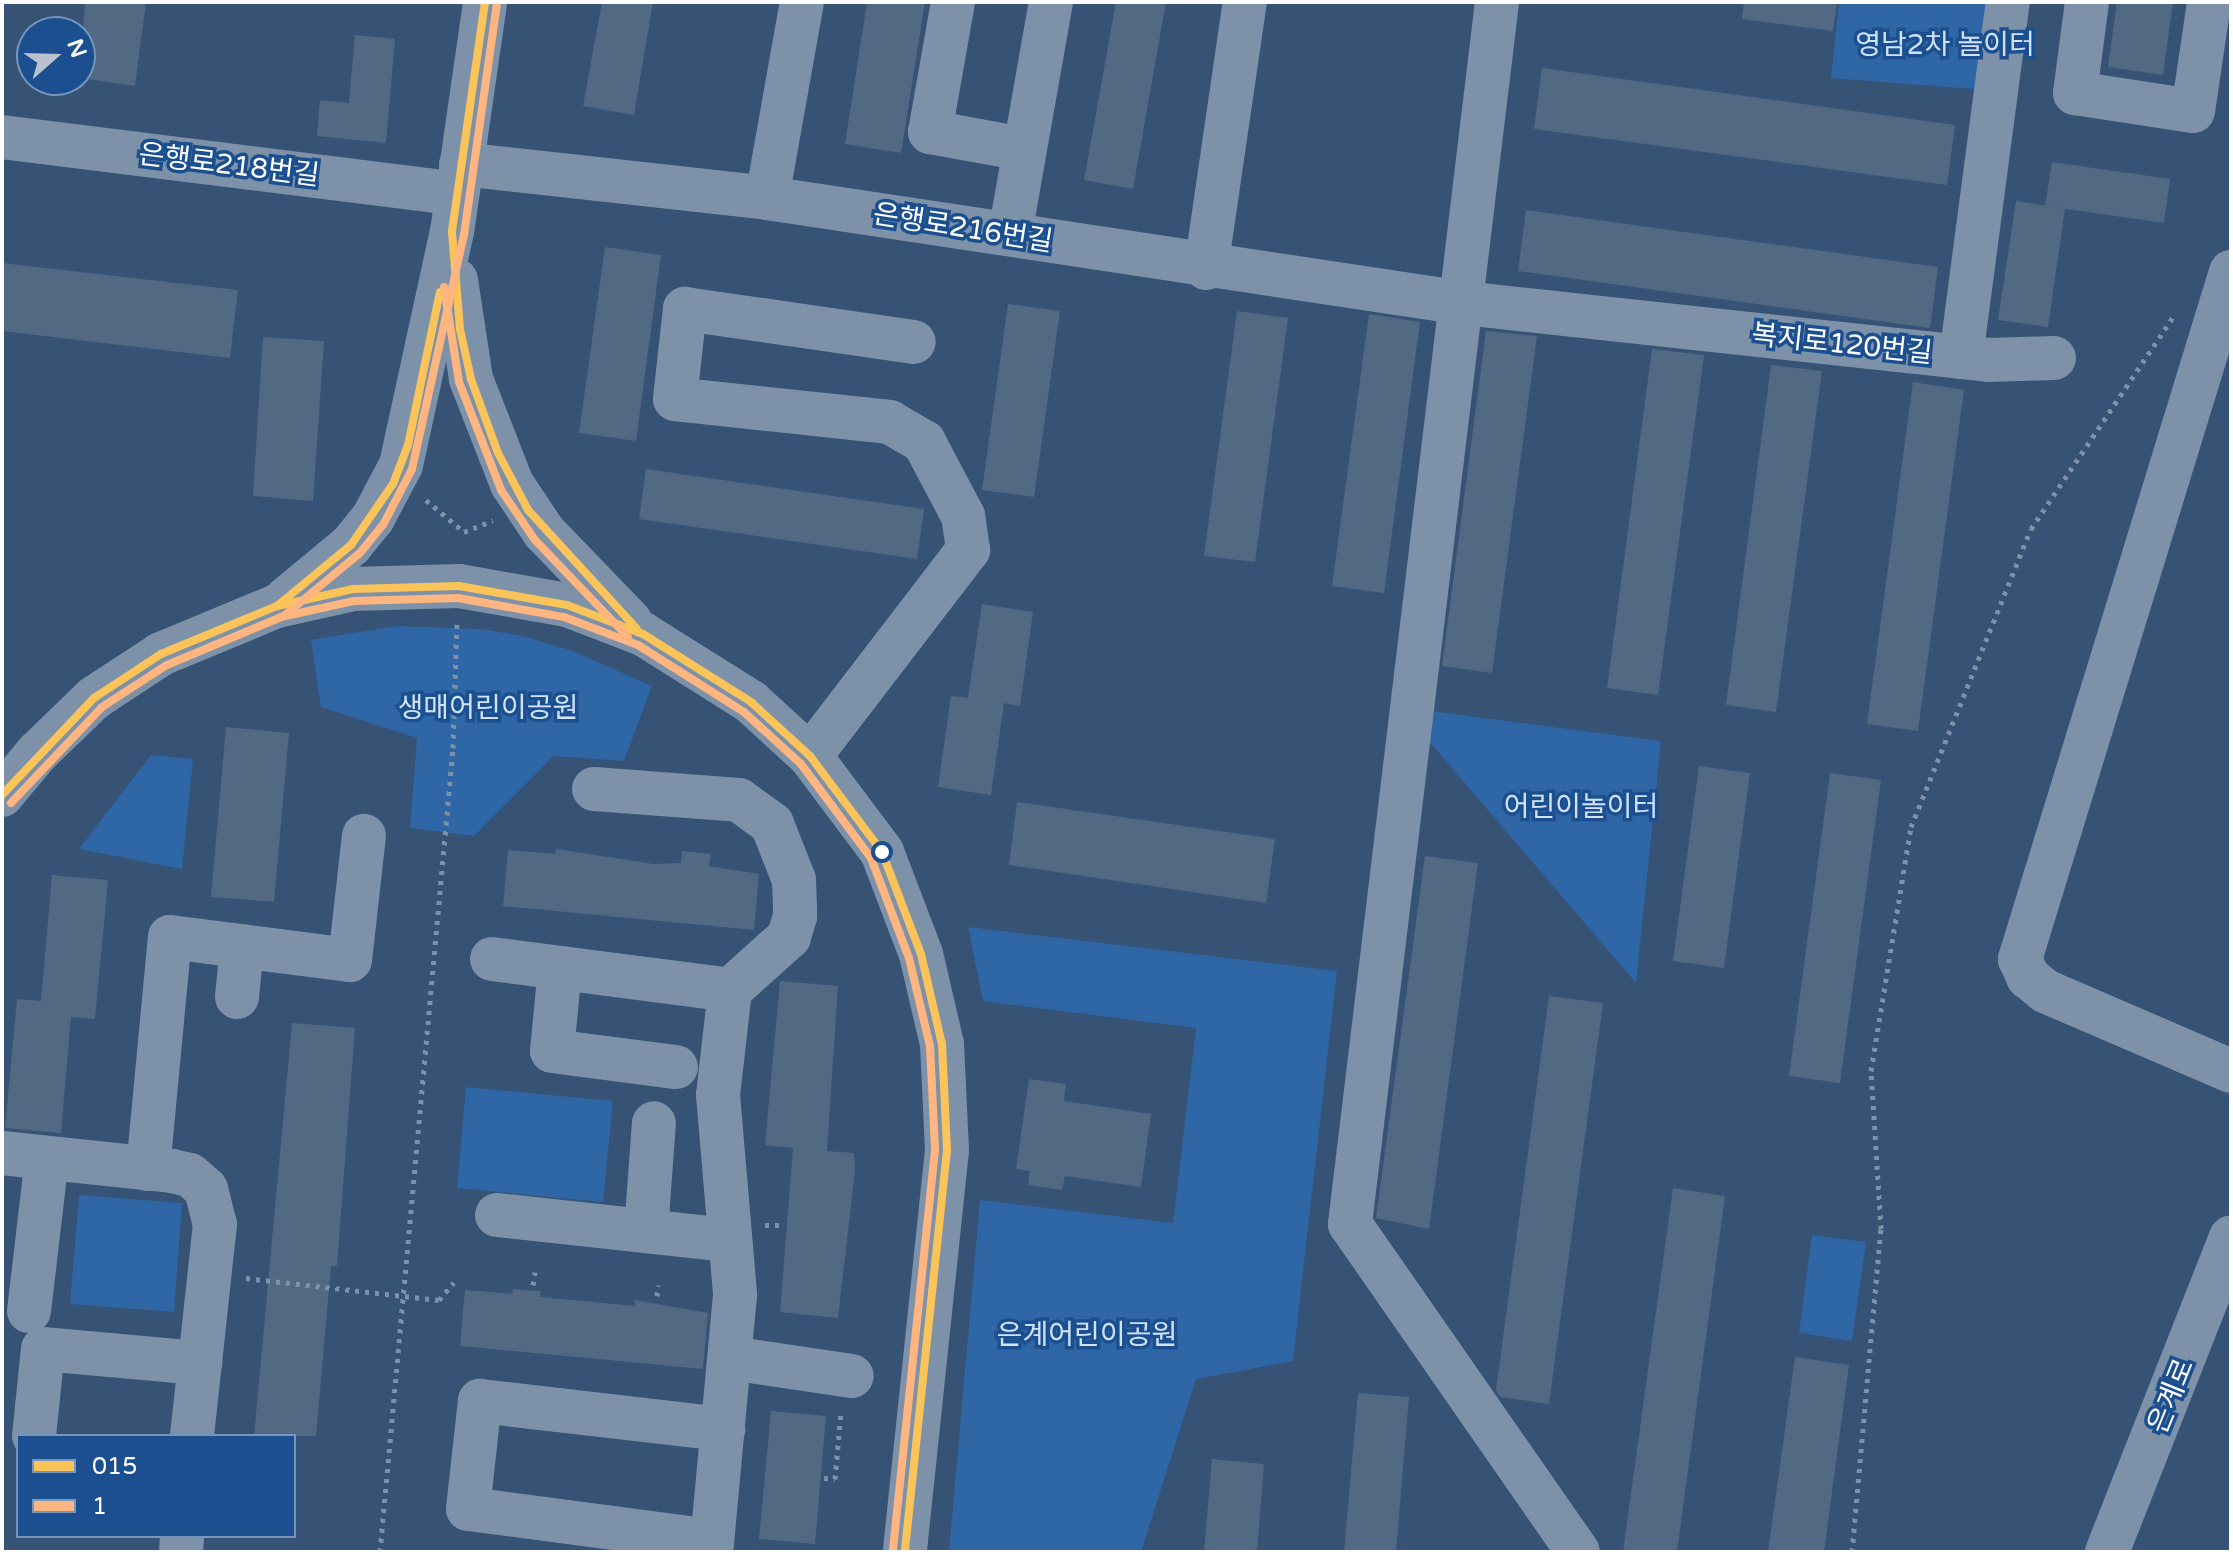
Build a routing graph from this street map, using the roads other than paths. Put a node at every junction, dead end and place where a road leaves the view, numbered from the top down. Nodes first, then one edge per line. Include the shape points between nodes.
1 (485, 2) edge
2 (802, 2) edge
3 (953, 2) edge
4 (1051, 2) edge
5 (1245, 2) edge
6 (1497, 2) edge
7 (2008, 2) edge
8 (2087, 2) edge
9 (2209, 2) edge
10 (2, 137) edge
11 (1024, 149) junction
12 (457, 197) junction
13 (767, 198) junction
14 (1010, 234) junction
15 (1206, 268) junction
16 (2231, 272) edge
17 (1463, 303) junction
18 (914, 342) dead end
19 (1961, 357) junction
20 (2054, 358) dead end
21 (277, 606) junction
22 (643, 634) junction
23 (810, 756) junction
24 (594, 789) dead end
25 (2, 795) edge
26 (364, 836) dead end
27 (242, 946) junction
28 (492, 959) dead end
29 (560, 968) junction
30 (730, 990) junction
31 (237, 997) dead end
32 (676, 1067) dead end
33 (2231, 1071) edge
34 (654, 1123) dead end
35 (2, 1153) edge
36 (47, 1158) junction
37 (148, 1169) junction
38 (497, 1215) dead end
39 (646, 1231) junction
40 (2231, 1238) edge
41 (729, 1240) junction
42 (29, 1311) dead end
43 (731, 1358) junction
44 (200, 1363) junction
45 (847, 1386) road end
46 (723, 1429) junction
47 (34, 1434) edge
48 (192, 1434) edge
49 (711, 1546) edge
50 (905, 1552) edge
51 (1578, 1552) edge
52 (2107, 1552) edge

1 - 12 street
2 - 13 street
3 - 11 street via 930,132
4 - 11 street
5 - 15 street
6 - 17 street
7 - 19 street, 복지로120번길
8 - 9 street via 2075,93 2193,111
10 - 12 street, 은행로218번길
11 - 14 street
12 - 13 street, 은행로216번길
12 - 21 street via 408,445 393,484 351,545
12 - 22 street via 460,329 471,379 512,484 552,541
13 - 14 street, 은행로216번길
14 - 15 street, 은행로216번길
15 - 17 street, 은행로216번길
16 - 33 street via 2020,959 2028,977 2045,991
17 - 19 street, 복지로120번길
17 - 51 street via 1350,1224
18 - 23 street via 685,309 675,399 890,422 924,442 963,516 968,550
19 - 20 street
21 - 22 street via 353,589 459,586 567,605
21 - 25 street via 199,634 130,673 64,726
22 - 23 street via 728,685
23 - 50 street via 882,852 921,954 942,1044 947,1150
24 - 30 street via 724,795 753,806 772,824 791,866 794,925 779,949
26 - 27 street via 350,960
27 - 31 street
27 - 37 street via 170,937
28 - 29 street
29 - 30 street
29 - 32 street via 550,1066
30 - 41 street via 718,1095
34 - 39 street
35 - 36 street
36 - 37 street
36 - 42 street
37 - 44 street via 190,1175 206,1189 213,1207
38 - 39 street
39 - 41 street
40 - 52 street, 은계로
41 - 43 street via 735,1295
43 - 45 street
43 - 46 street
44 - 47 street via 43,1349
44 - 48 street
46 - 49 street via 700,1485
46 - 49 street via 480,1401 468,1509

